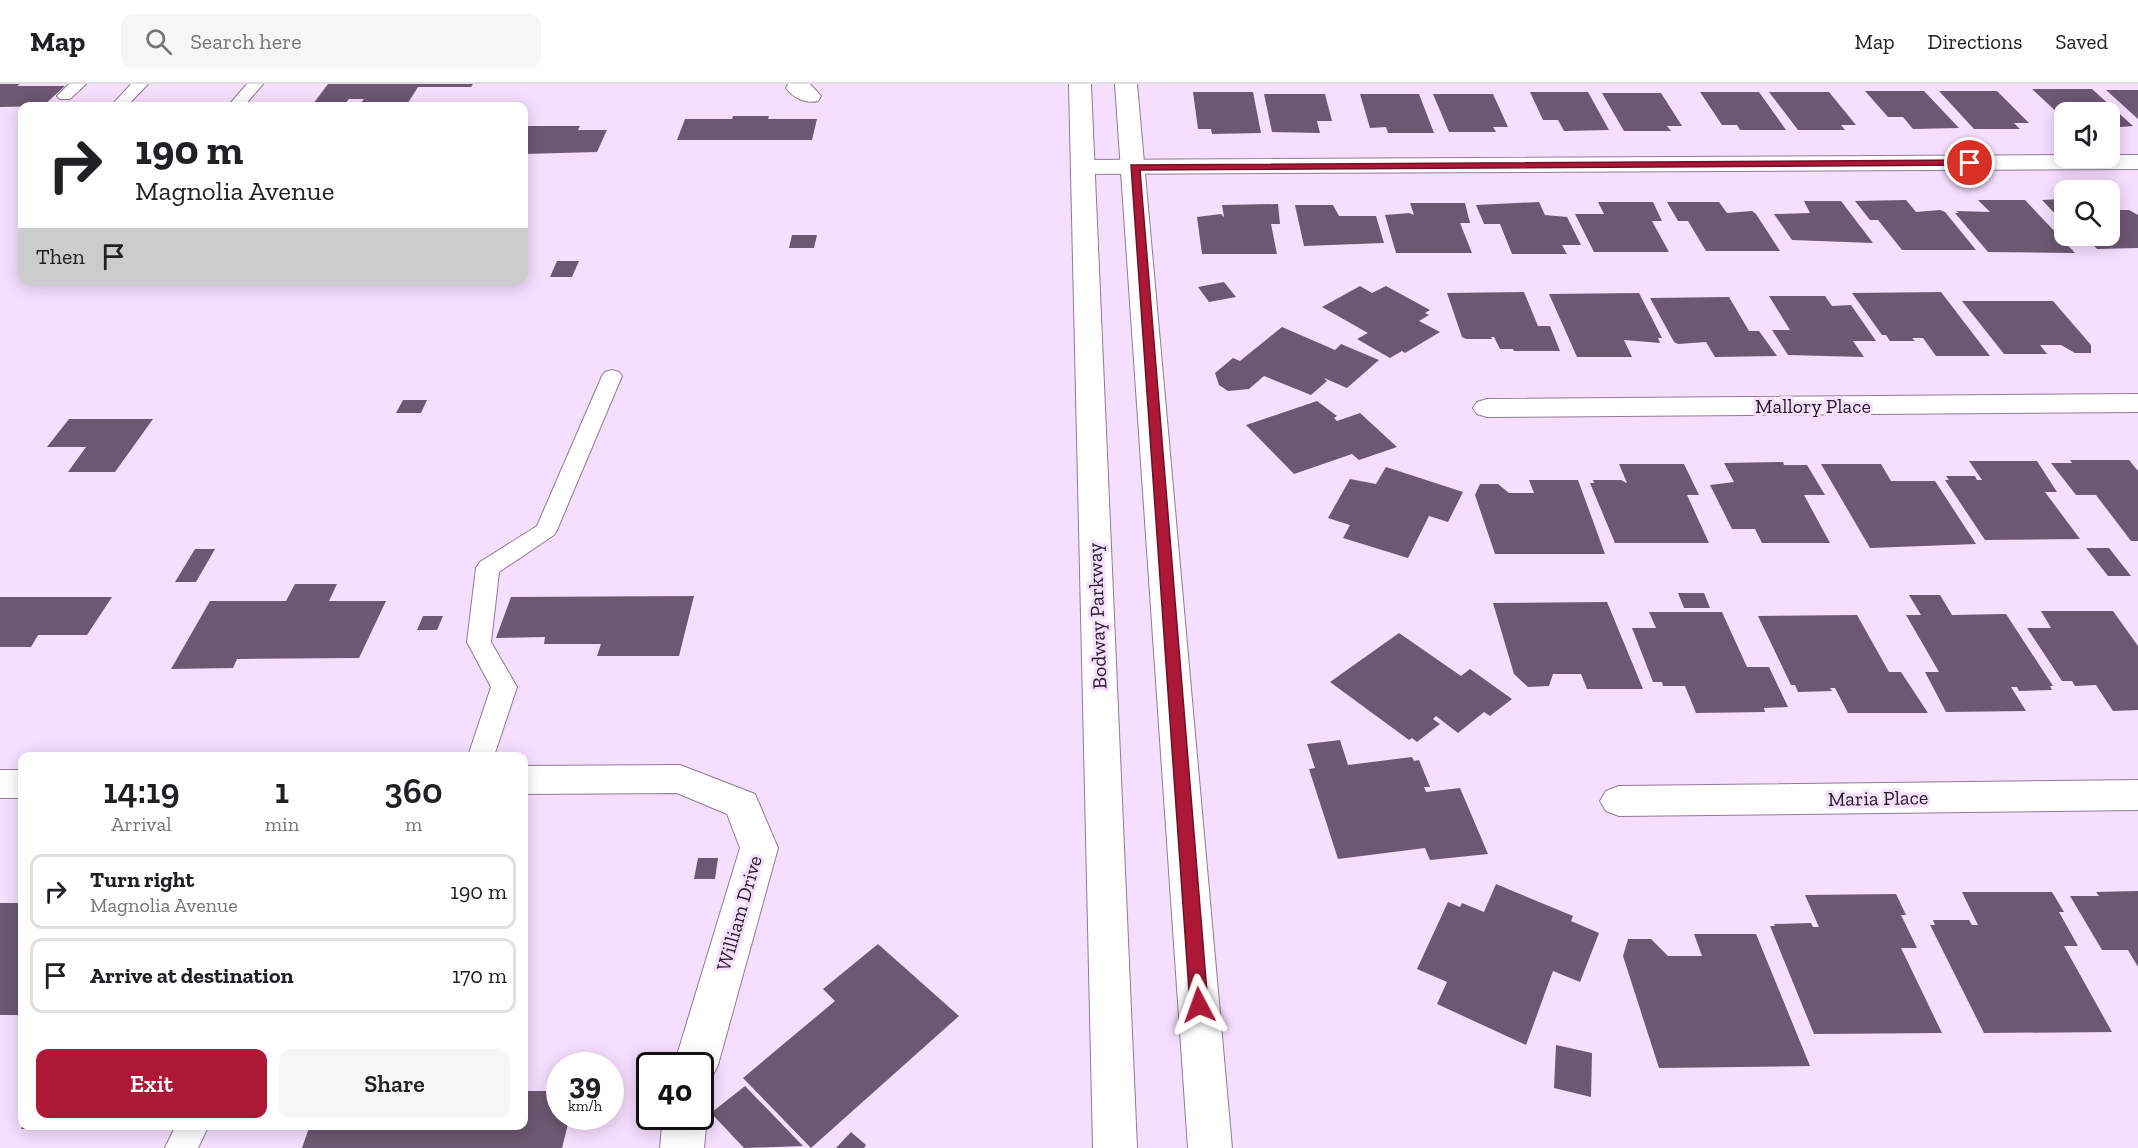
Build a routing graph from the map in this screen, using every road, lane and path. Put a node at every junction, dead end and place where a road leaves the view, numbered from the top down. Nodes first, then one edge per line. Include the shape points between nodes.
1 (78, 84) edge
2 (140, 84) edge
3 (255, 84) edge
4 (1080, 84) edge
5 (1126, 84) edge
6 (65, 96) dead end
7 (123, 102) edge
8 (239, 102) edge
9 (2138, 162) edge
10 (1082, 167) junction
11 (1135, 167) junction
12 (612, 376) dead end
13 (2138, 403) edge
14 (1487, 408) dead end
15 (483, 752) edge
16 (528, 780) edge
17 (0, 784) edge
18 (18, 784) edge
19 (2138, 795) edge
20 (1619, 801) dead end
21 (700, 1052) edge
22 (190, 1130) edge
23 (684, 1130) edge
24 (181, 1148) edge
25 (682, 1148) edge
26 (1115, 1148) edge
27 (1210, 1148) edge

1 - 6 lane
2 - 7 lane
3 - 8 lane
4 - 10 street, Bodway Parkway
5 - 11 street
9 - 11 street
10 - 11 street
10 - 26 street, Bodway Parkway
11 - 27 street
12 - 15 lane via 546,530 488,568 479,642 504,687
13 - 14 street, Mallory Place
16 - 21 street, William Drive via 680,779 742,804 759,848
17 - 18 street
19 - 20 street, Maria Place
22 - 24 lane
23 - 25 street

